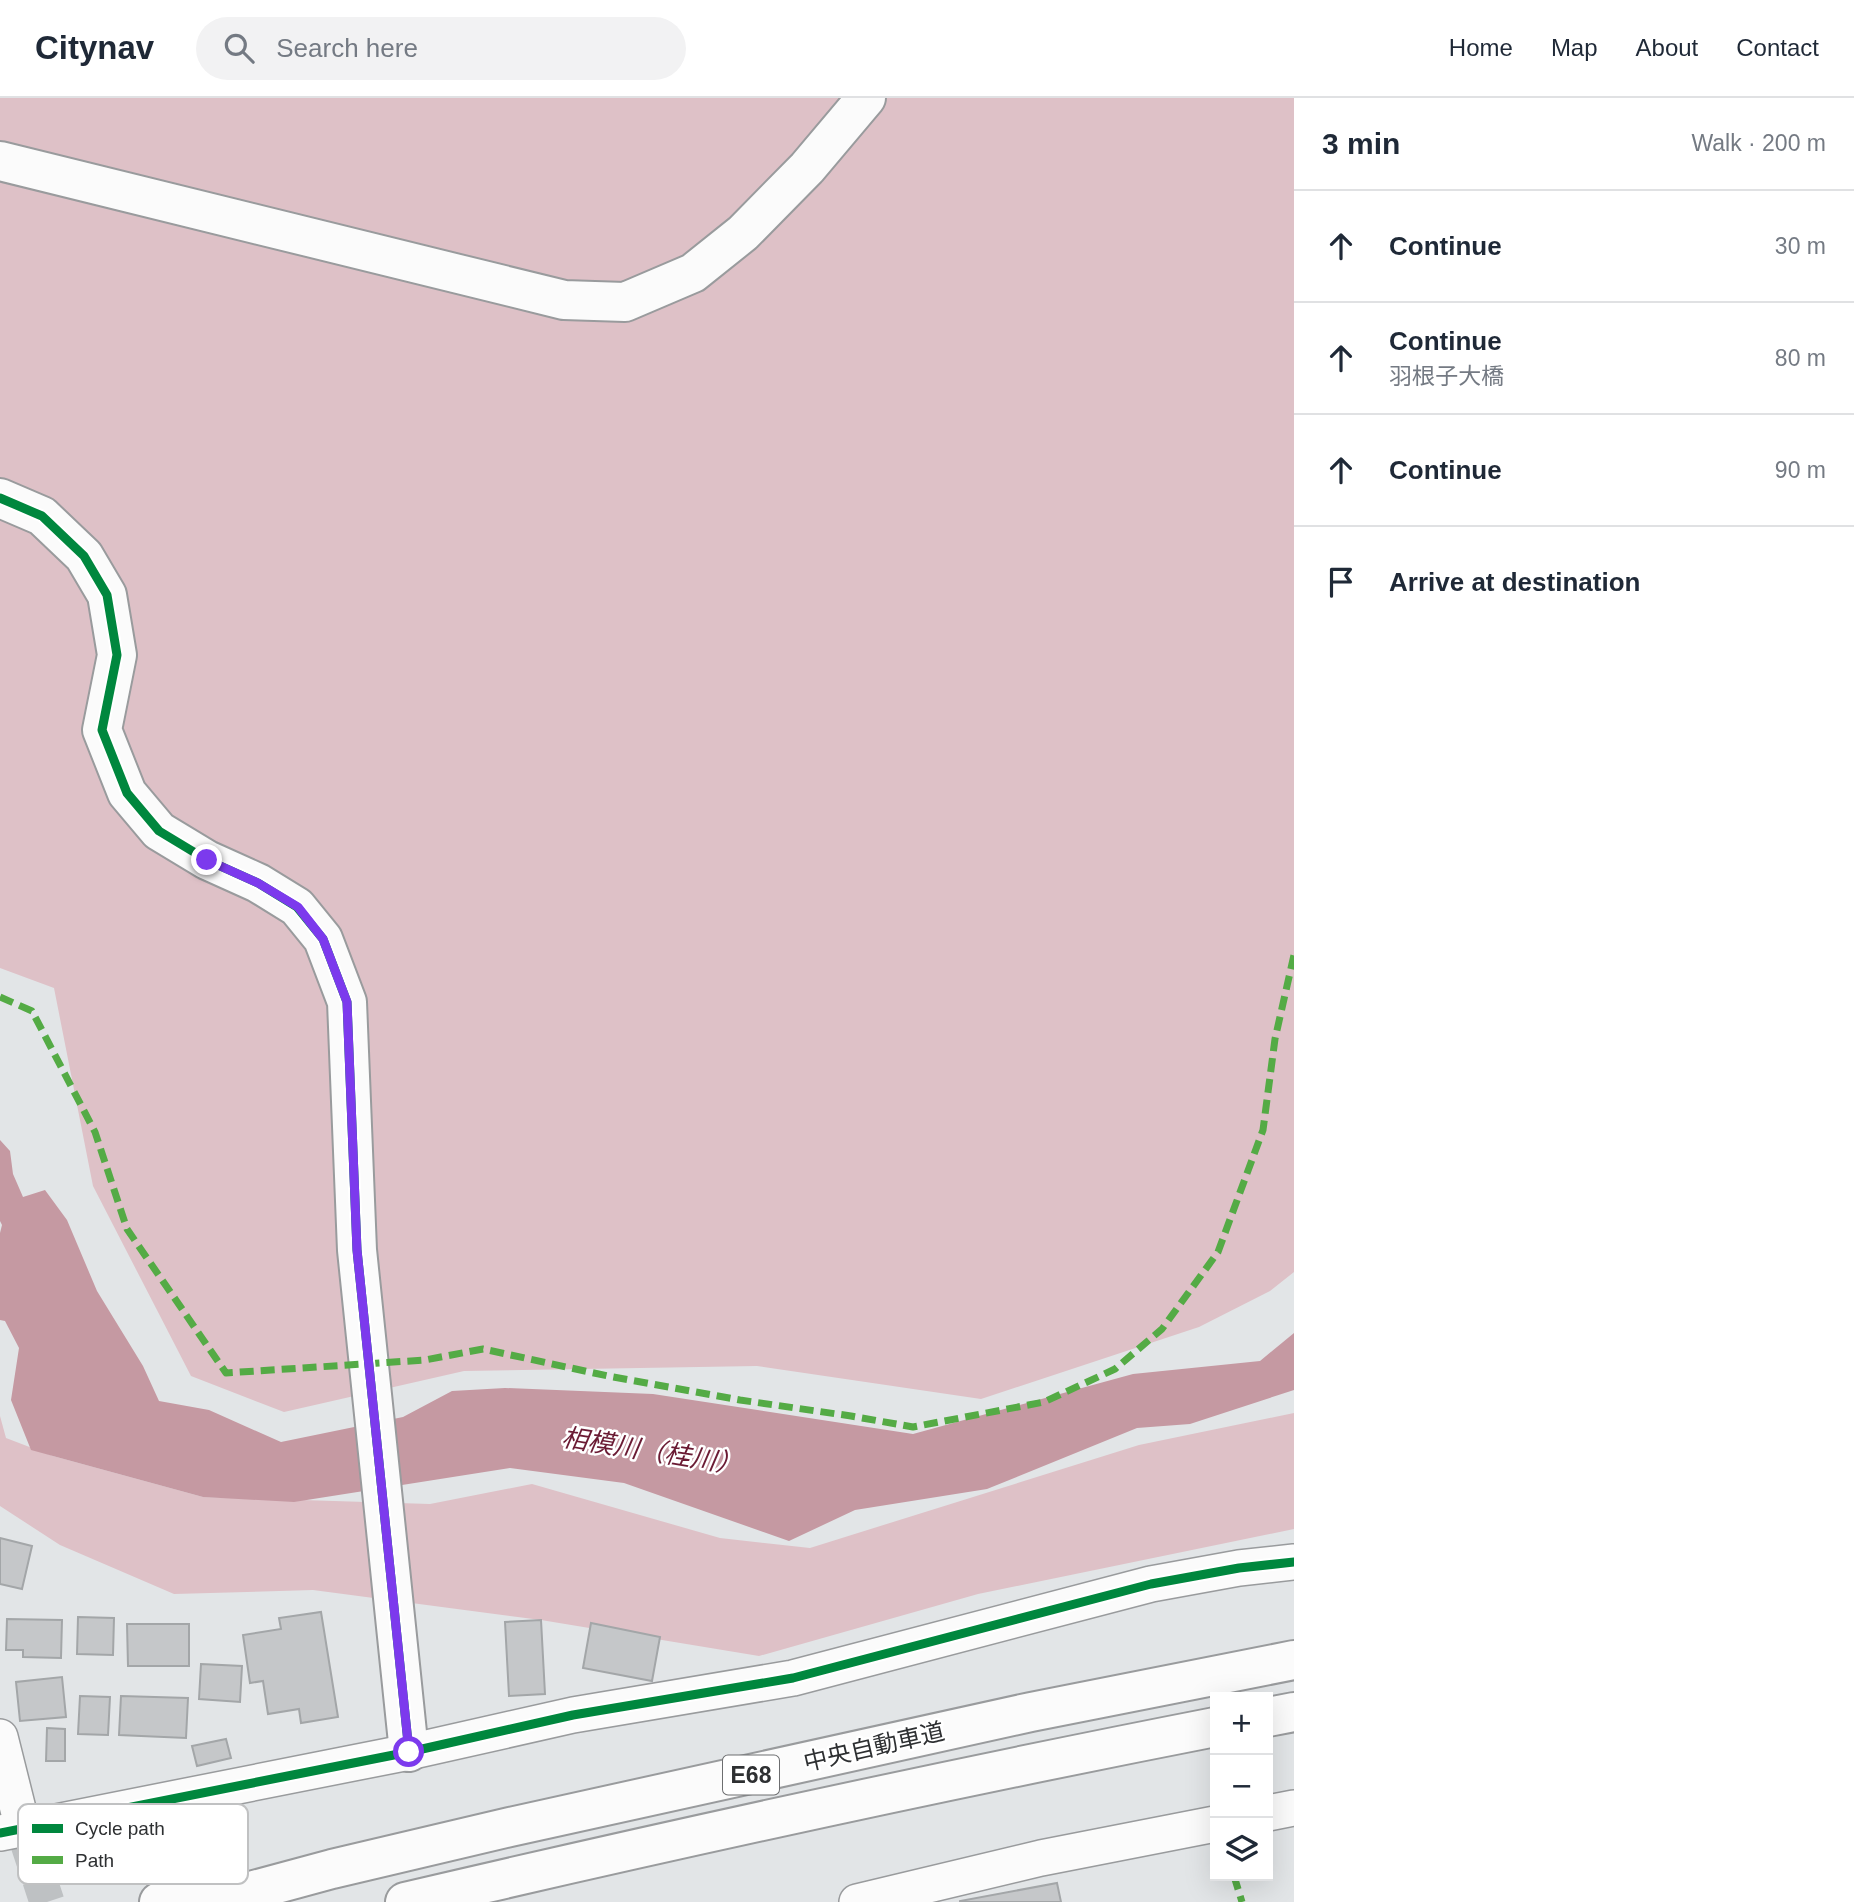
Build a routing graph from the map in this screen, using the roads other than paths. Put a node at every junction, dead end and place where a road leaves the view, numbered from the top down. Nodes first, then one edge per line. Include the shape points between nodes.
1 (866, 98) edge
2 (0, 160) edge
3 (0, 498) edge
4 (1294, 1562) edge
5 (1294, 1660) edge
6 (1294, 1712) edge
7 (1273, 1716) edge
8 (1210, 1728) edge
9 (0, 1737) edge
10 (409, 1752) junction
11 (148, 1804) edge
12 (1294, 1808) edge
13 (1273, 1812) edge
14 (1210, 1825) edge
15 (12, 1831) tunnel mouth
16 (660, 1842) junction
17 (332, 1869) junction
18 (159, 1902) edge
19 (210, 1902) edge
20 (405, 1902) edge
21 (473, 1902) edge
22 (857, 1902) edge

1 - 2 main road via 807,168 743,233 693,274 625,302 564,300 506,287
3 - 10 main road via 42,516 84,556 107,595 117,655 102,730 127,793 159,831 298,907 323,939 347,1002 357,1250
4 - 10 street via 1151,1584 793,1678 573,1715
5 - 17 main road, 中央自動車道 / E68 via 1031,1712
6 - 7 main road
8 - 16 main road, 中央自動車道 / E68
9 - 15 street
10 - 11 street
12 - 13 street
14 - 22 street via 1041,1858
16 - 20 main road, 中央自動車道 / E68
16 - 21 main road
17 - 18 main road
17 - 19 main road, 中央自動車道 / E68

